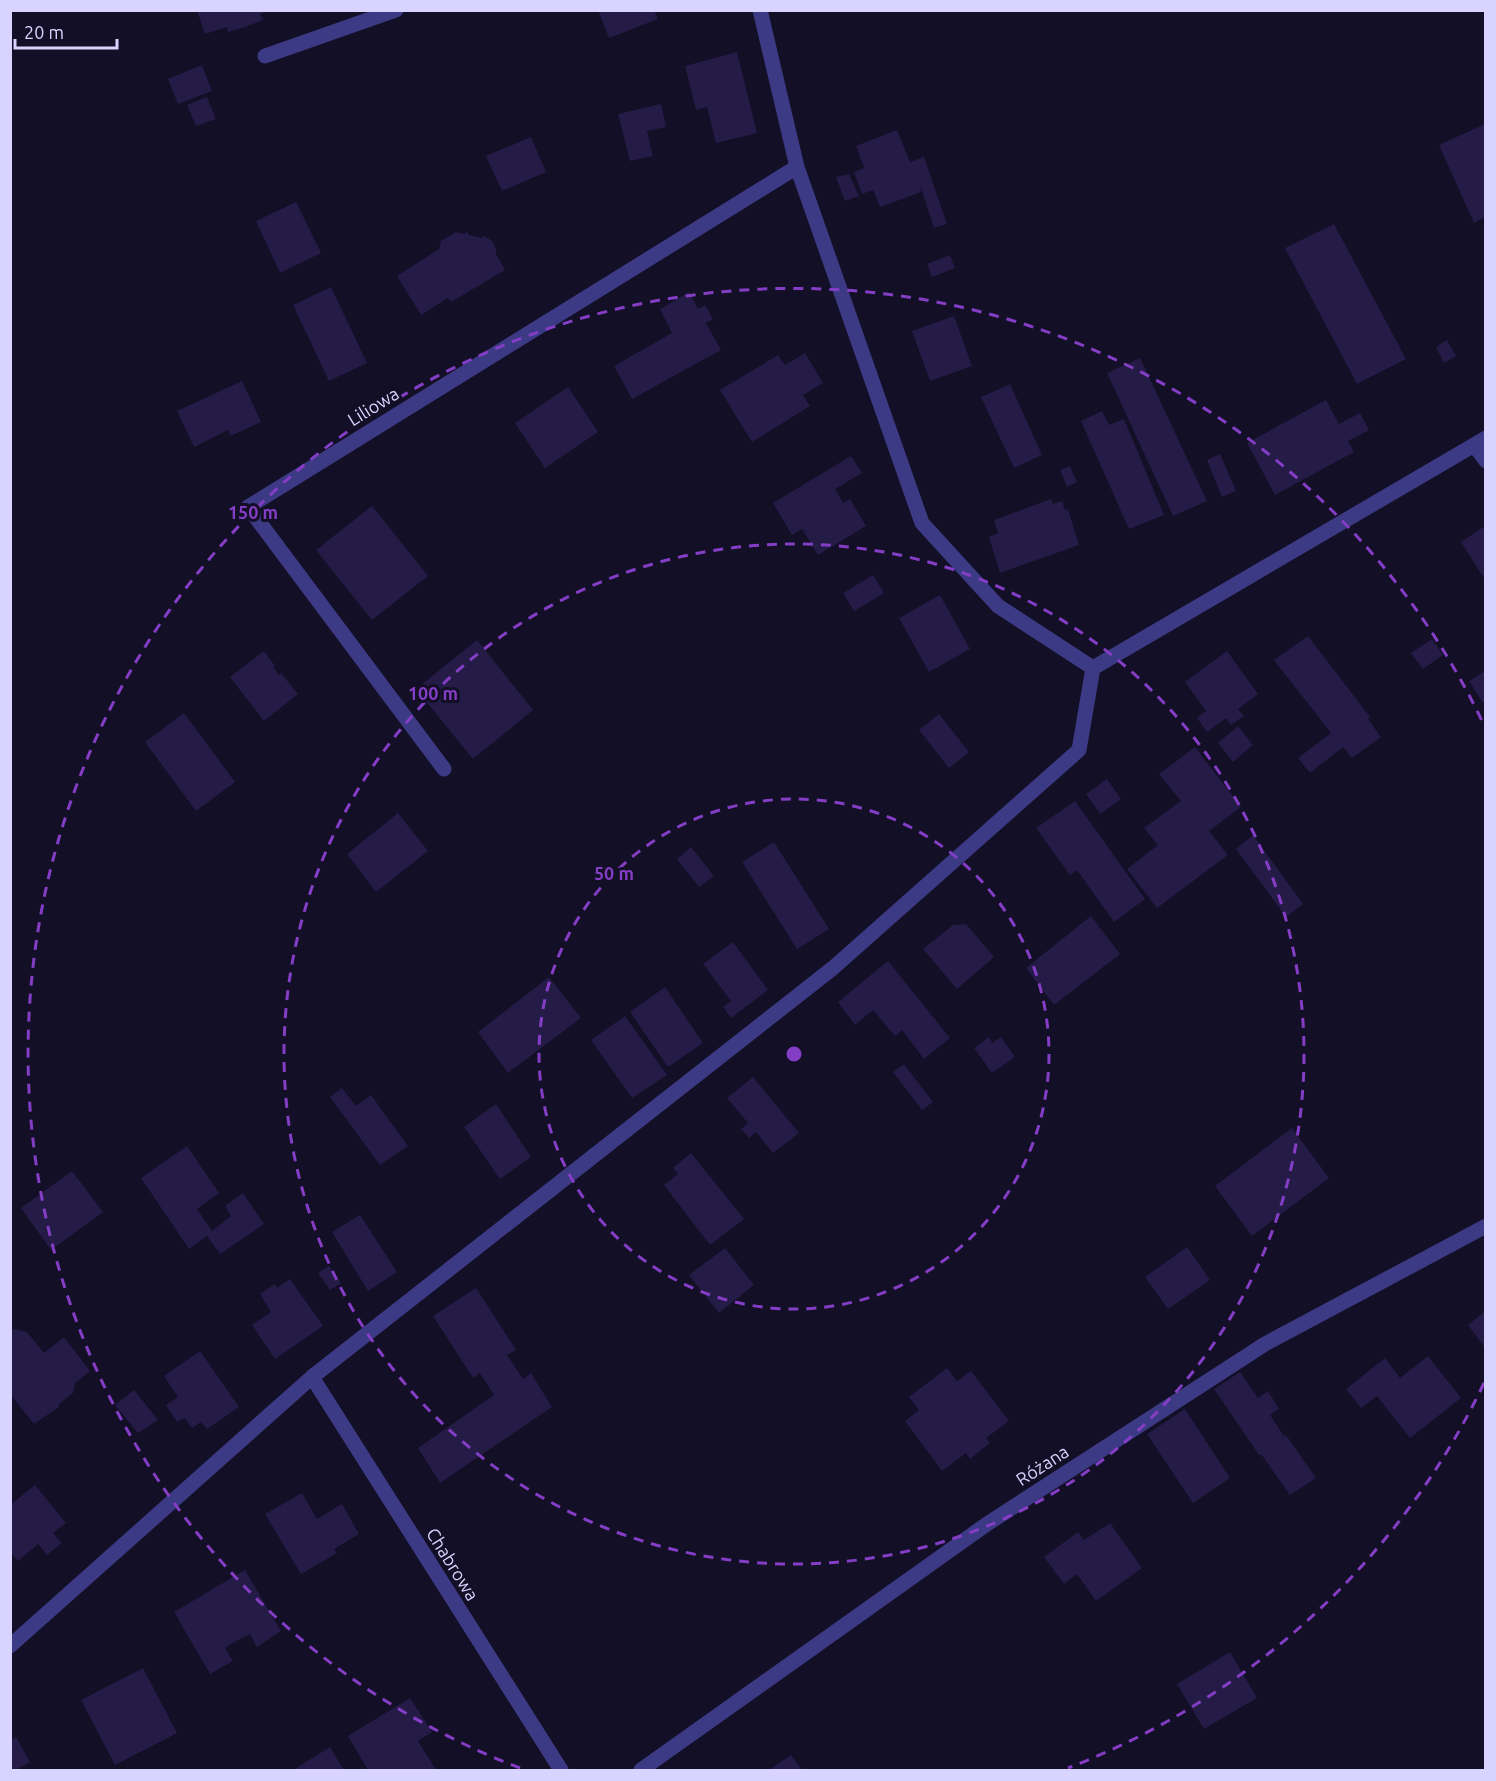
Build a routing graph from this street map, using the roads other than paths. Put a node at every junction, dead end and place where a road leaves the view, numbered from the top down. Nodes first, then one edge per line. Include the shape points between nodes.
1 (396, 10) edge
2 (760, 10) edge
3 (265, 56) dead end
4 (797, 166) junction
5 (1480, 442) edge
6 (1485, 461) edge
7 (1093, 668) junction
8 (444, 769) dead end
9 (1485, 1226) edge
10 (312, 1377) junction
11 (10, 1646) edge
12 (561, 1770) edge
13 (641, 1770) edge

1 - 3 street
2 - 4 street
4 - 7 street via 922,523 998,606
4 - 8 street, Liliowa via 248,507
5 - 6 street
5 - 7 street
7 - 10 street via 1079,750 833,968
9 - 13 street, Różana via 1264,1344 987,1524
10 - 11 street
10 - 12 street, Chabrowa

